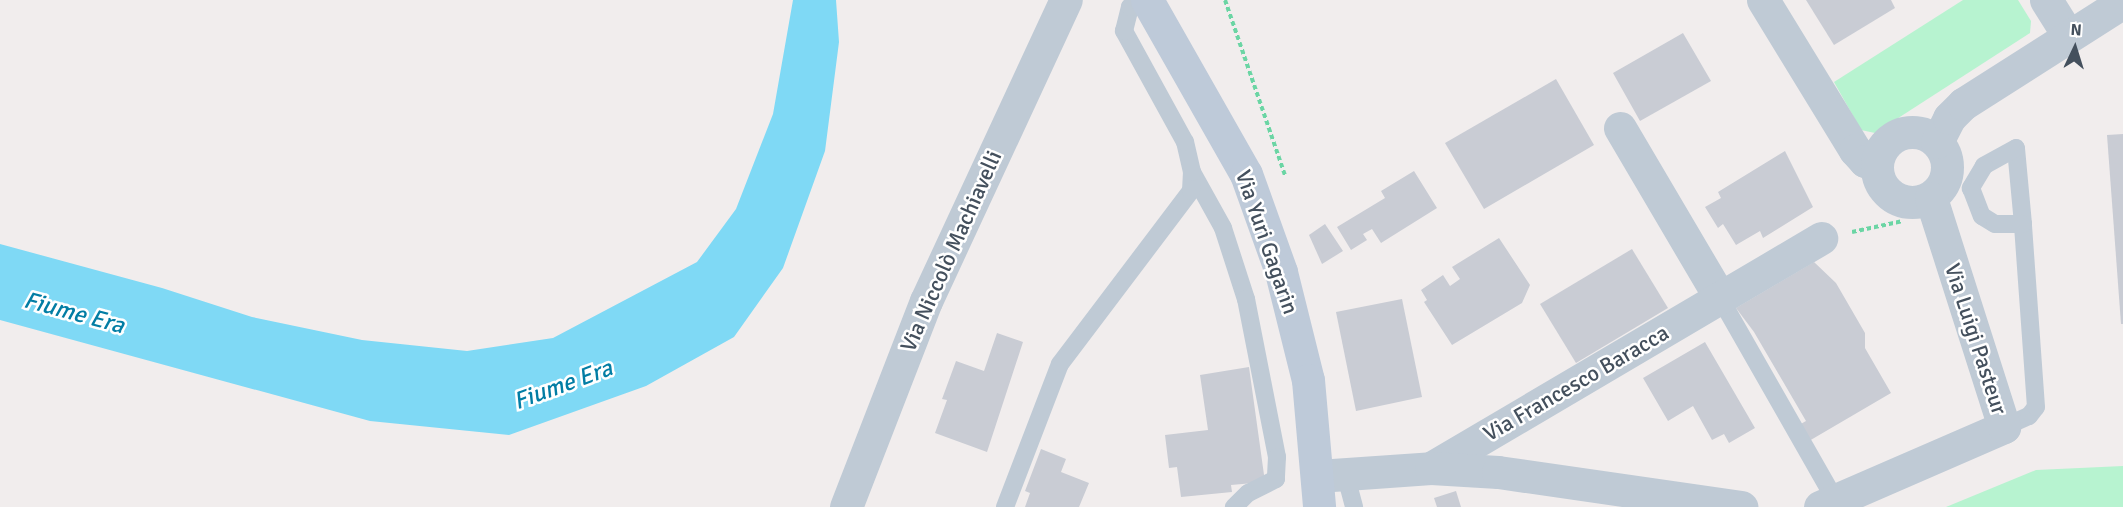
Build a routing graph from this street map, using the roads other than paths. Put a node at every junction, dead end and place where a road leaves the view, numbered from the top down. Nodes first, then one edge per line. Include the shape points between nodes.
1 (1066, 0) edge
2 (1139, 0) edge
3 (1147, 0) edge
4 (1763, 0) edge
5 (2046, 0) edge
6 (2123, 2) edge
7 (2068, 35) junction
8 (1620, 128) dead end
9 (1937, 142) junction
10 (1876, 164) junction
11 (1192, 172) junction
12 (1933, 206) junction
13 (2023, 224) dead end
14 (1821, 238) road end
15 (1720, 298) junction
16 (2004, 427) junction
17 (1431, 468) junction
18 (1327, 485) edge
19 (1678, 502) edge
20 (1828, 504) edge
21 (846, 507) edge
22 (1005, 507) edge
23 (1234, 507) edge
24 (1354, 507) edge
25 (1742, 507) edge

1 - 21 street, Via Niccolò Machiavelli via 926,301
2 - 11 lane via 1130,7 1124,31 1185,142
3 - 18 street, Via Yuri Gagarin via 1217,117 1250,185 1298,336
4 - 10 street via 1855,150 1865,161
5 - 7 street
6 - 7 street
7 - 9 street via 1963,104 1949,118
8 - 15 street
9 - 10 street via 1918,132 1905,132 1882,147
9 - 12 street via 1947,159 1947,177
10 - 12 street via 1884,189 1893,198
11 - 22 lane via 1191,191 1060,364
11 - 23 lane via 1223,228 1246,299 1277,457 1276,479 1248,494
12 - 16 street, Via Luigi Pasteur
13 - 16 lane via 2036,407 2029,416
14 - 15 street, Via Francesco Baracca
15 - 17 street, Via Francesco Baracca
15 - 20 lane
16 - 20 street, Via Luigi Pasteur
17 - 18 street
17 - 19 street via 1551,478
18 - 24 lane
19 - 25 street

